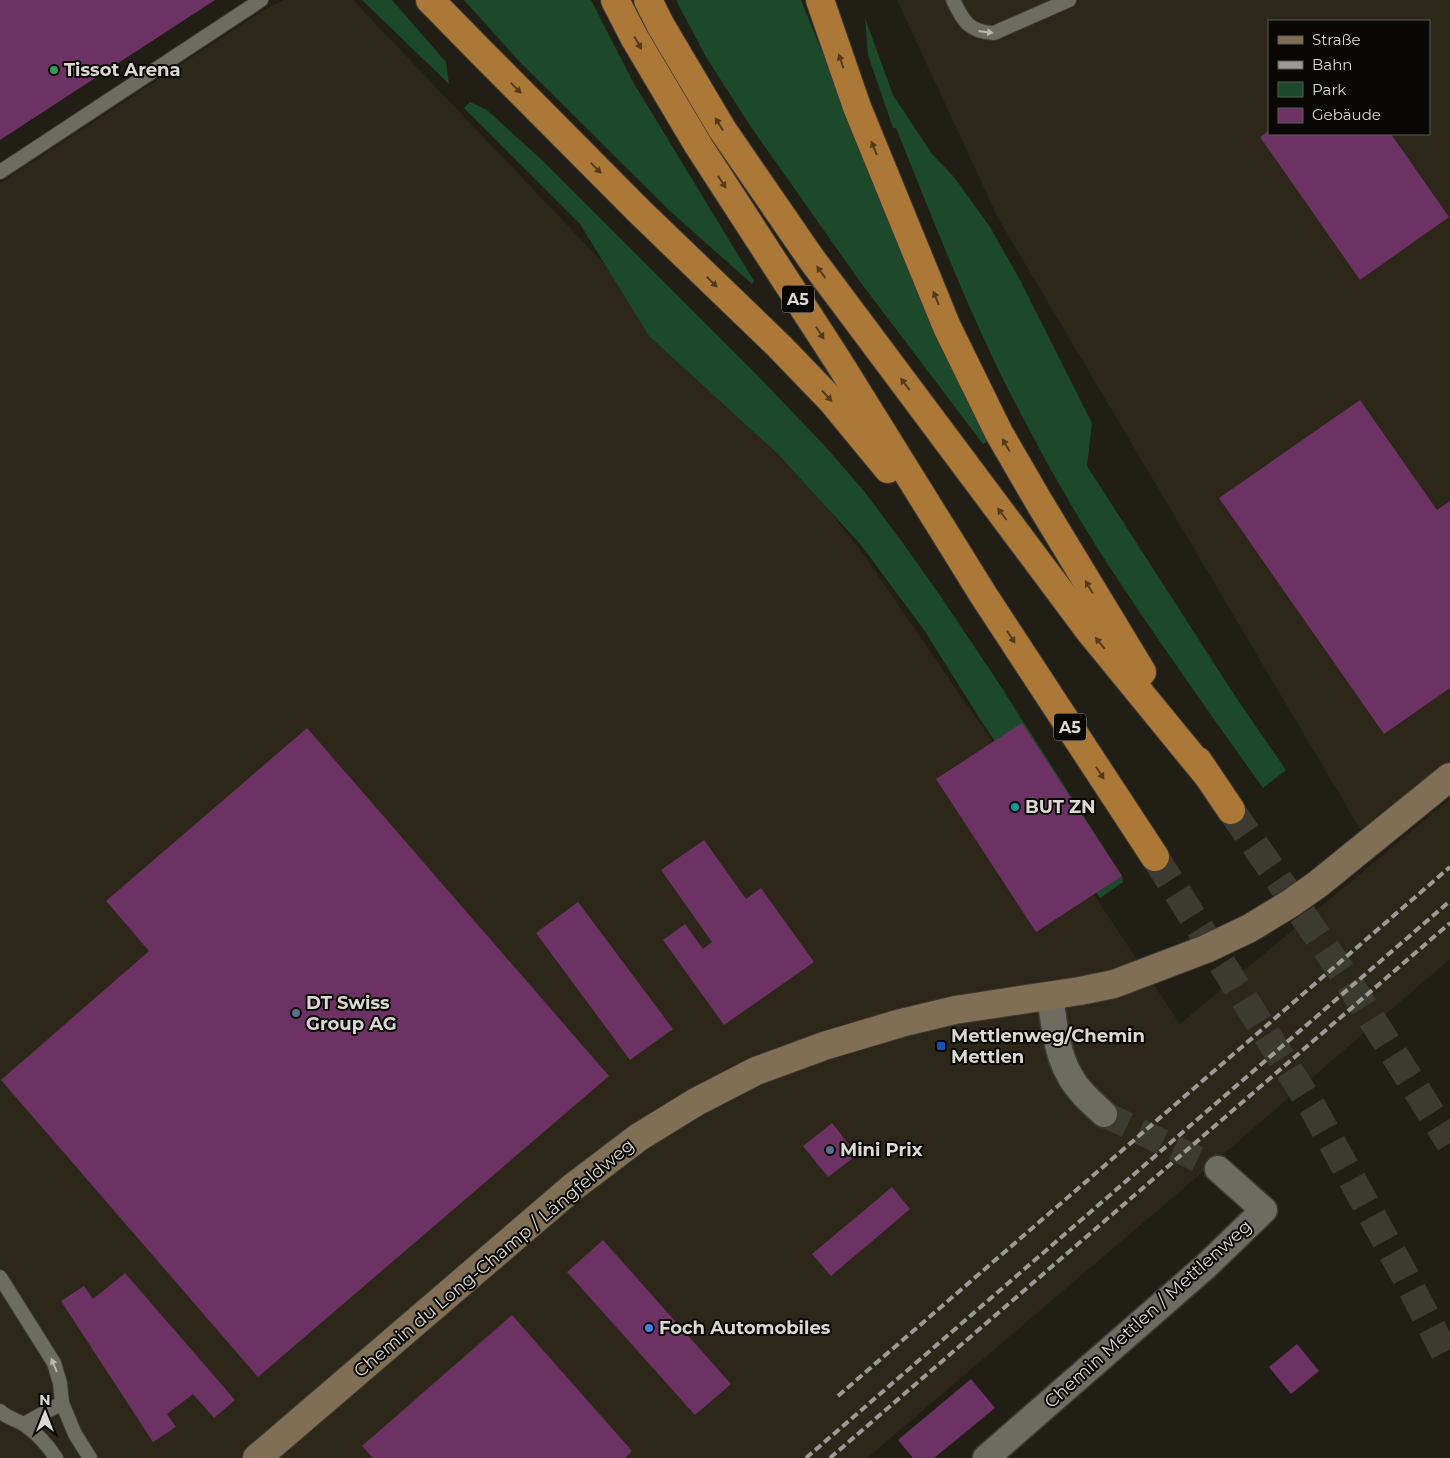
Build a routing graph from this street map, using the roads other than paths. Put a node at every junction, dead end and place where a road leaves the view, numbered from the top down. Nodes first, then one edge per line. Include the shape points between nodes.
1 (261, 0) edge
2 (430, 0) edge
3 (439, 0) edge
4 (616, 0) edge
5 (648, 0) edge
6 (820, 0) edge
7 (954, 0) edge
8 (1069, 0) edge
9 (482, 54) junction
10 (0, 172) edge
11 (984, 596) junction
12 (1208, 776) junction
13 (1450, 777) edge
14 (1231, 810) tunnel mouth
15 (1155, 857) tunnel mouth
16 (1050, 996) junction
17 (1104, 1114) tunnel mouth
18 (1218, 1169) tunnel mouth
19 (0, 1278) edge
20 (62, 1403) junction
21 (0, 1411) edge
22 (24, 1424) junction
23 (56, 1458) edge
24 (90, 1458) edge
25 (257, 1458) edge
26 (986, 1458) edge

1 - 10 lane
2 - 9 highway
3 - 9 highway
4 -> 11 highway, A5 via 698,146 838,361
12 -> 5 highway, A5 via 1092,633 810,257 722,129
12 -> 6 highway via 1110,622 999,433 947,327 857,107
7 -> 8 lane via 960,16 973,29 994,33
9 -> 11 highway via 832,401 922,511
11 -> 15 highway, A5
12 - 14 highway, A5
13 - 16 main road, Chemin du Long-Champ / Längfeldweg via 1318,884 1250,928 1206,949 1114,984
16 - 17 street via 1064,1065 1088,1100
16 - 25 main road, Chemin du Long-Champ / Längfeldweg via 955,1010 901,1022 756,1071 696,1102 639,1137 573,1187
18 - 26 street, Chemin Mettlen / Mettlenweg via 1264,1210 1206,1266
20 -> 19 lane via 54,1363
20 - 22 lane
20 - 24 lane
21 - 22 lane
22 - 23 lane via 44,1440

